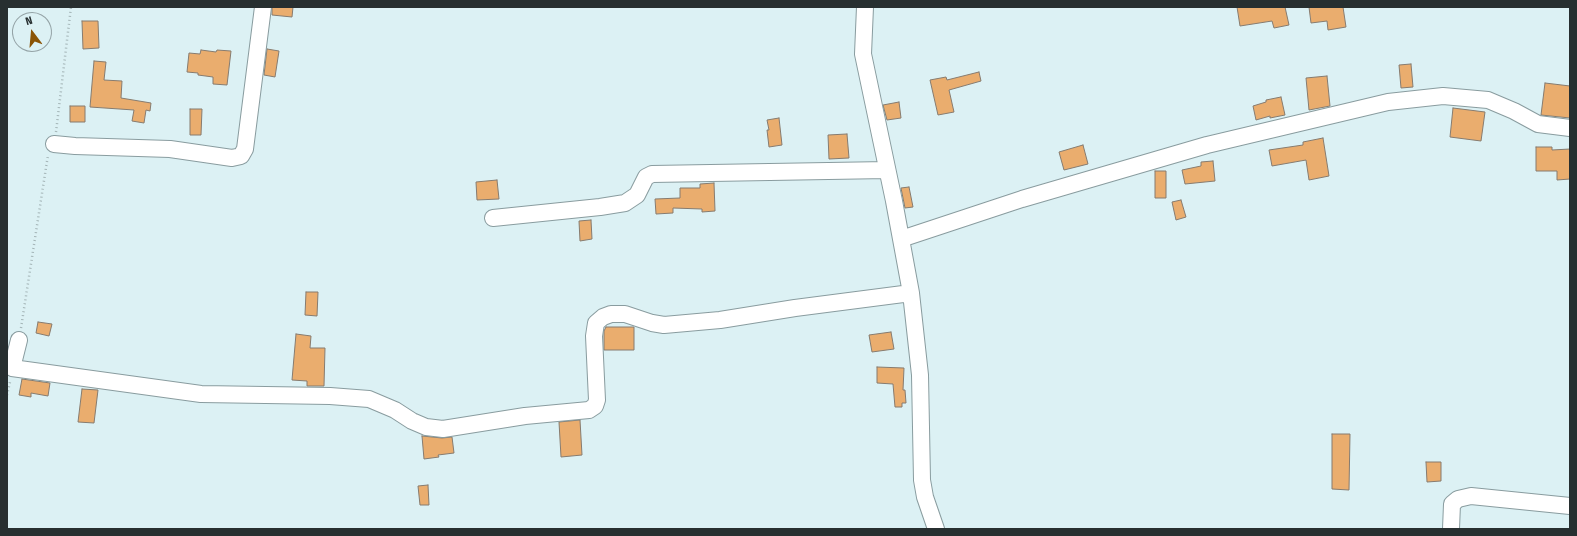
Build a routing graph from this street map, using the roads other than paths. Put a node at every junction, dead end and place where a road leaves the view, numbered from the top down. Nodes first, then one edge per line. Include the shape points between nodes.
1 (263, 7) edge
2 (865, 7) edge
3 (1570, 128) edge
4 (54, 144) road end
5 (887, 170) junction
6 (493, 218) dead end
7 (901, 239) junction
8 (911, 293) junction
9 (19, 340) road end
10 (1570, 506) edge
11 (936, 529) edge
12 (1451, 529) edge

1 - 4 street via 245,149 241,156 232,158 170,149
2 - 5 street via 864,54
3 - 7 street via 1538,124 1488,100 1443,96 1388,102 1207,145 1022,199
5 - 6 street via 652,174 646,177 637,195 625,203
5 - 7 street
7 - 8 street
8 - 9 street via 720,320 664,325 625,314 611,314 596,323 595,406 589,410 525,416 443,429 426,428 369,399 201,394 12,368
8 - 11 street via 920,375 922,480 925,498
10 - 12 street via 1471,496 1458,499 1452,504

